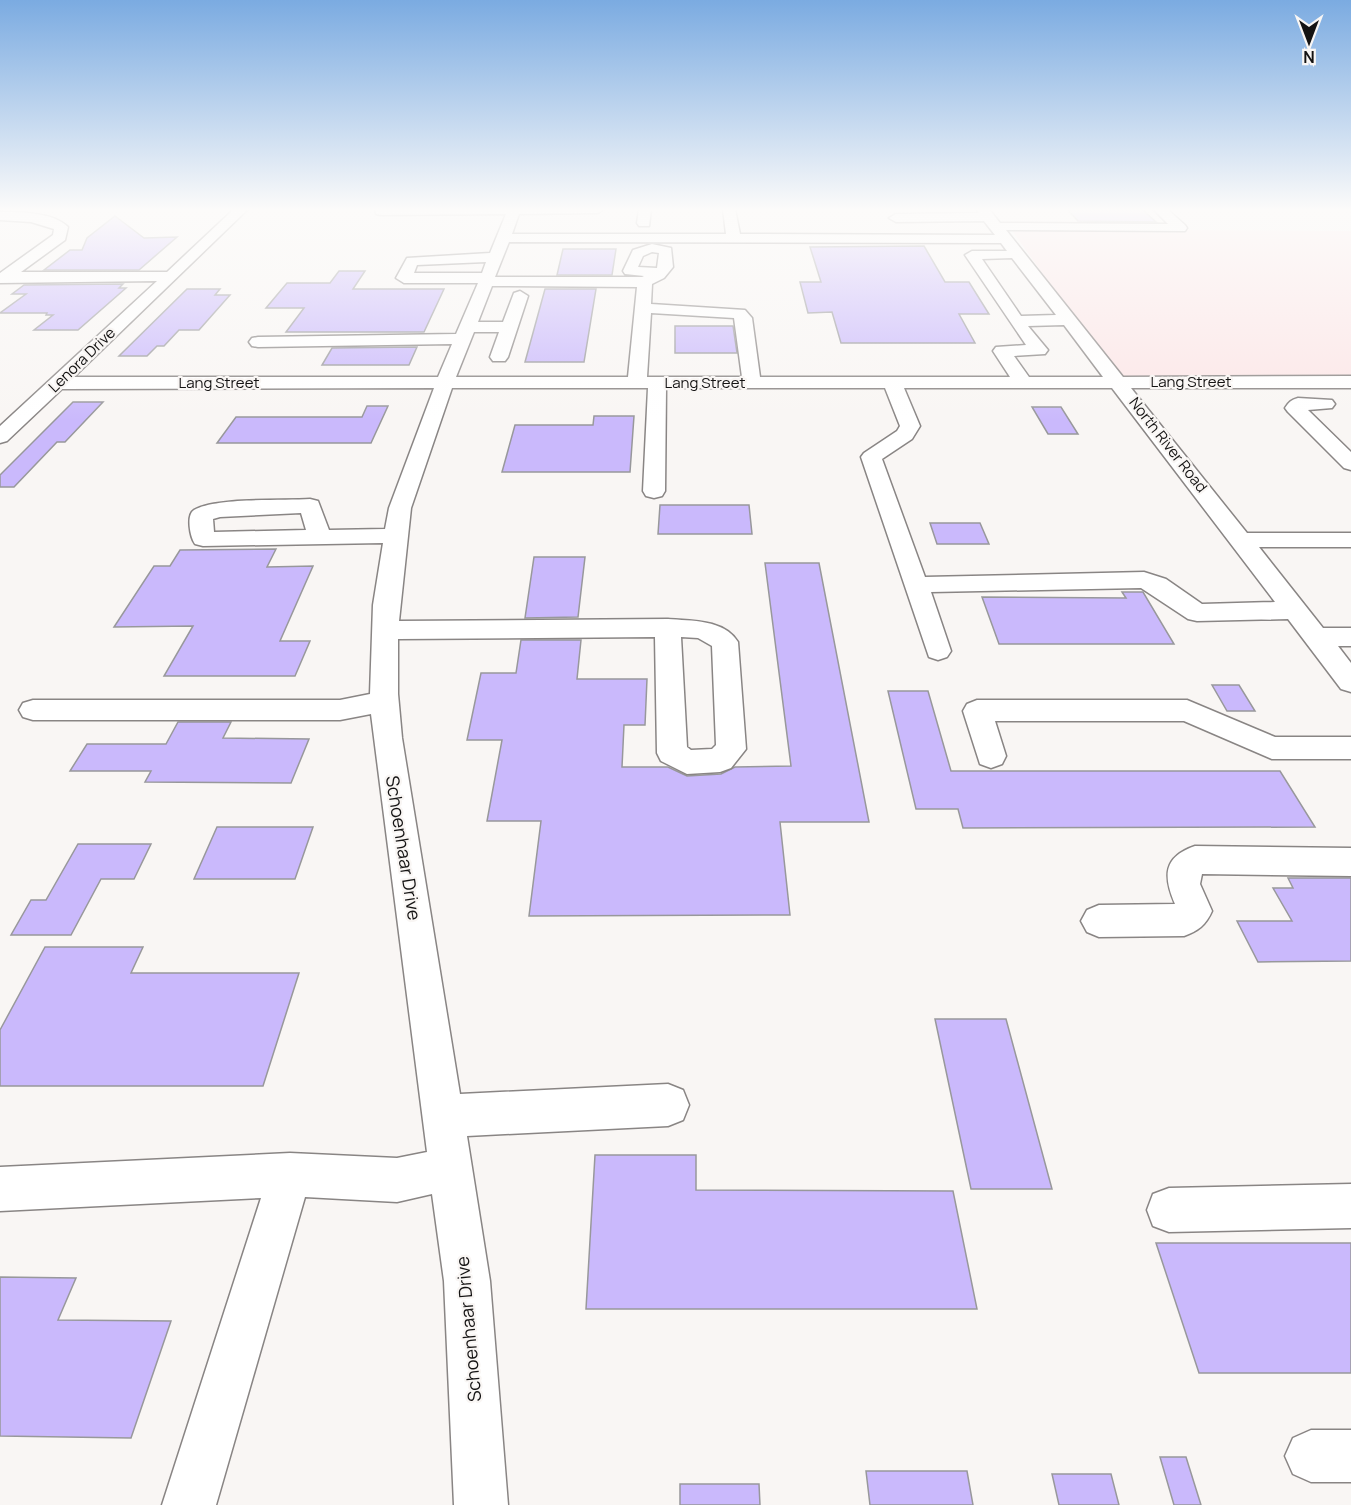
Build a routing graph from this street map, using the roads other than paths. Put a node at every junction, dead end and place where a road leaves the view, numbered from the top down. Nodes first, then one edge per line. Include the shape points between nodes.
1 (167, 279) edge
2 (480, 279) edge
3 (594, 279) edge
4 (650, 279) edge
5 (988, 279) edge
6 (1038, 279) edge
7 (645, 282) junction
8 (520, 296) dead end
9 (643, 308) junction
10 (1070, 320) junction
11 (1016, 321) junction
12 (509, 327) junction
13 (465, 333) junction
14 (258, 342) dead end
15 (499, 357) dead end
16 (681, 368) dead end
17 (751, 375) junction
18 (892, 382) junction
19 (1023, 382) junction
20 (1119, 382) junction
21 (1302, 382) junction
22 (1351, 382) edge
23 (59, 383) junction
24 (445, 383) junction
25 (637, 383) junction
26 (657, 383) junction
27 (0, 437) edge
28 (1351, 464) edge
29 (654, 491) dead end
30 (395, 536) junction
31 (320, 537) dead end
32 (1241, 540) junction
33 (1351, 540) edge
34 (916, 585) junction
35 (1296, 610) junction
36 (668, 628) junction
37 (385, 630) junction
38 (1316, 637) junction
39 (1351, 637) edge
40 (938, 651) dead end
41 (1351, 682) edge
42 (385, 701) junction
43 (33, 710) dead end
44 (1351, 748) edge
45 (992, 756) dead end
46 (1351, 862) edge
47 (1099, 921) dead end
48 (668, 1105) dead end
49 (443, 1116) junction
50 (451, 1168) junction
51 (290, 1175) junction
52 (0, 1188) edge
53 (1351, 1206) edge
54 (1169, 1210) dead end
55 (189, 1505) edge
56 (481, 1505) edge

1 - 23 street, Lenora Drive
2 - 13 street, Schoenhaar Drive
3 - 7 street
4 - 7 street
5 - 11 street
6 - 10 street, North River Road
7 - 9 street
8 - 12 street
9 - 17 street via 739,313 744,318
9 - 25 street
10 - 11 street
10 - 20 street, North River Road
11 - 19 street via 1039,350 1002,351
12 - 13 street
12 - 15 street
13 - 14 street
13 - 24 street, Schoenhaar Drive
16 - 17 street
17 - 18 street, Lang Street
17 - 26 street, Lang Street
18 - 19 street, Lang Street
18 - 34 street via 910,426 905,435 871,457
19 - 20 street, Lang Street
20 - 21 street, Lang Street
20 - 32 street, North River Road
21 - 22 street, Lang Street
21 - 28 street via 1333,405 1298,404 1295,408
23 - 24 street, Lang Street
23 - 27 street, Lenora Drive
24 - 25 street, Lang Street
24 - 30 street, Schoenhaar Drive via 400,508
25 - 26 street, Lang Street
26 - 29 street
30 - 31 street
30 - 37 street, Schoenhaar Drive
32 - 33 street
32 - 35 street, North River Road
34 - 35 street via 1144,580 1197,613
34 - 40 street
35 - 38 street, North River Road
36 - 36 street via 672,753 687,762 720,760 731,749 725,642 703,630
36 - 37 street
37 - 42 street, Schoenhaar Drive
38 - 39 street
38 - 41 street, North River Road
42 - 43 street via 340,710
42 - 49 street, Schoenhaar Drive via 388,750
44 - 45 street via 1272,748 1187,710 977,711
46 - 47 street via 1195,860 1184,870 1183,884 1195,911 1184,920
48 - 49 street
49 - 50 street, Schoenhaar Drive
50 - 51 street via 397,1180
50 - 56 street, Schoenhaar Drive via 467,1281
51 - 52 street
51 - 55 street
53 - 54 street

